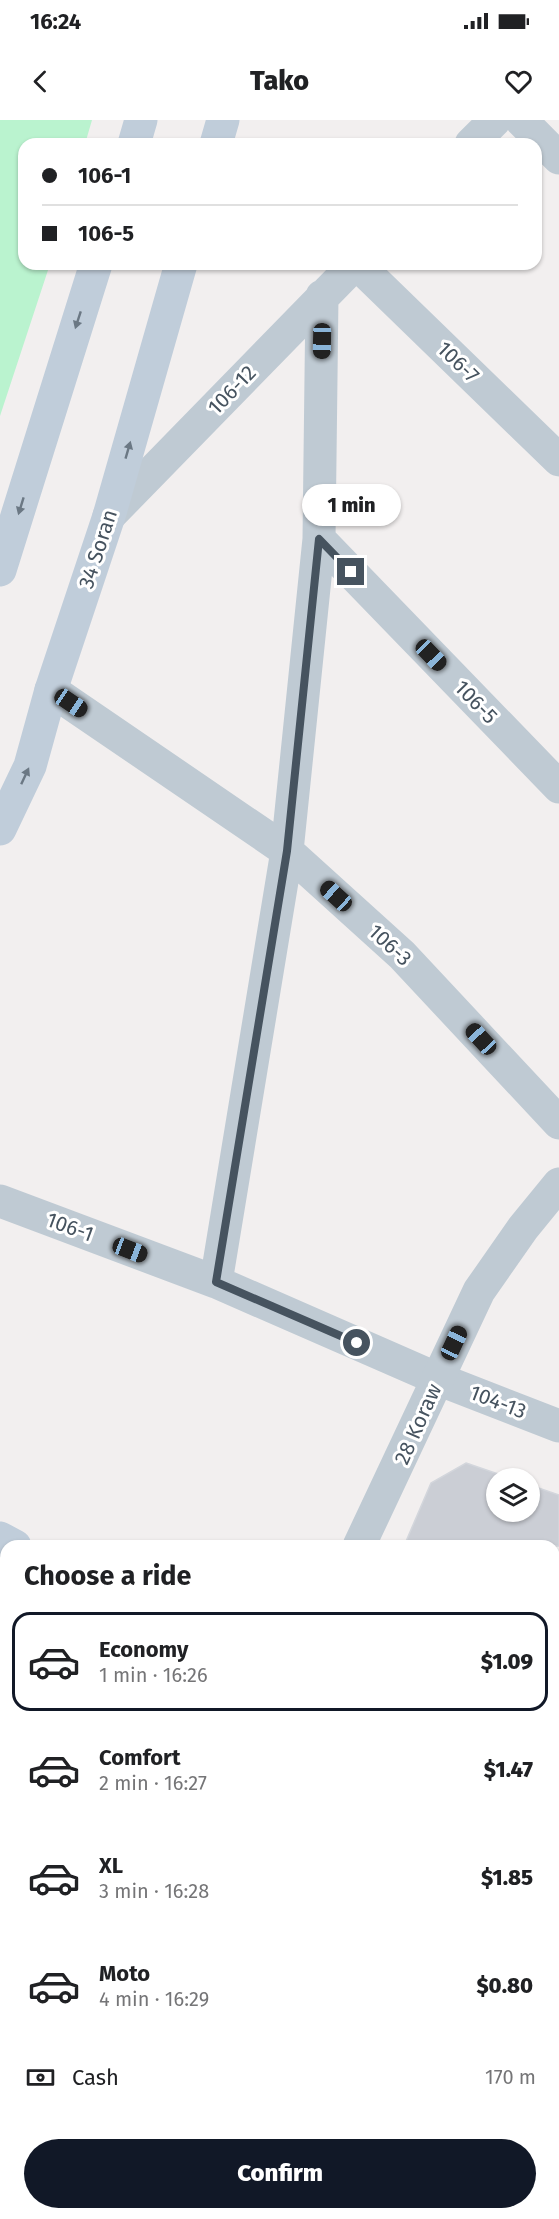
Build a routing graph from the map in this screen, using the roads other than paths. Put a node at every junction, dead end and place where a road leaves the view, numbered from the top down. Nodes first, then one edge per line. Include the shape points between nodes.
1 (141, 120) edge
2 (495, 120) edge
3 (521, 120) edge
4 (136, 138) edge
5 (477, 138) edge
6 (539, 138) edge
7 (542, 141) edge
8 (559, 158) edge
9 (94, 270) edge
10 (179, 270) edge
11 (350, 270) edge
12 (362, 270) edge
13 (322, 297) junction
14 (559, 460) edge
15 (109, 516) junction
16 (319, 539) junction
17 (0, 570) edge
18 (51, 690) junction
19 (559, 786) edge
20 (0, 829) edge
21 (287, 851) junction
22 (559, 1123) edge
23 (559, 1184) edge
24 (0, 1201) edge
25 (216, 1282) junction
26 (438, 1378) junction
27 (559, 1426) edge
28 (362, 1540) edge

1 - 4 main road
2 - 5 street
3 - 6 street
7 - 8 street
9 -> 17 main road
15 -> 10 main road, 34 Soran
11 - 13 street, 106-12
12 - 14 street, 106-7
13 - 15 street, 106-12
13 - 16 street
15 - 18 main road, 34 Soran
16 - 19 street, 106-5
16 - 21 street
20 -> 18 main road, 34 Soran via 30,766
18 - 21 street, 106-3
21 - 22 street, 106-3 via 402,955
21 - 25 street
23 - 26 street, 28 Koraw via 479,1291
24 - 25 street, 106-1
25 - 26 street, 106-1
26 - 27 street, 104-13
26 - 28 street, 28 Koraw

